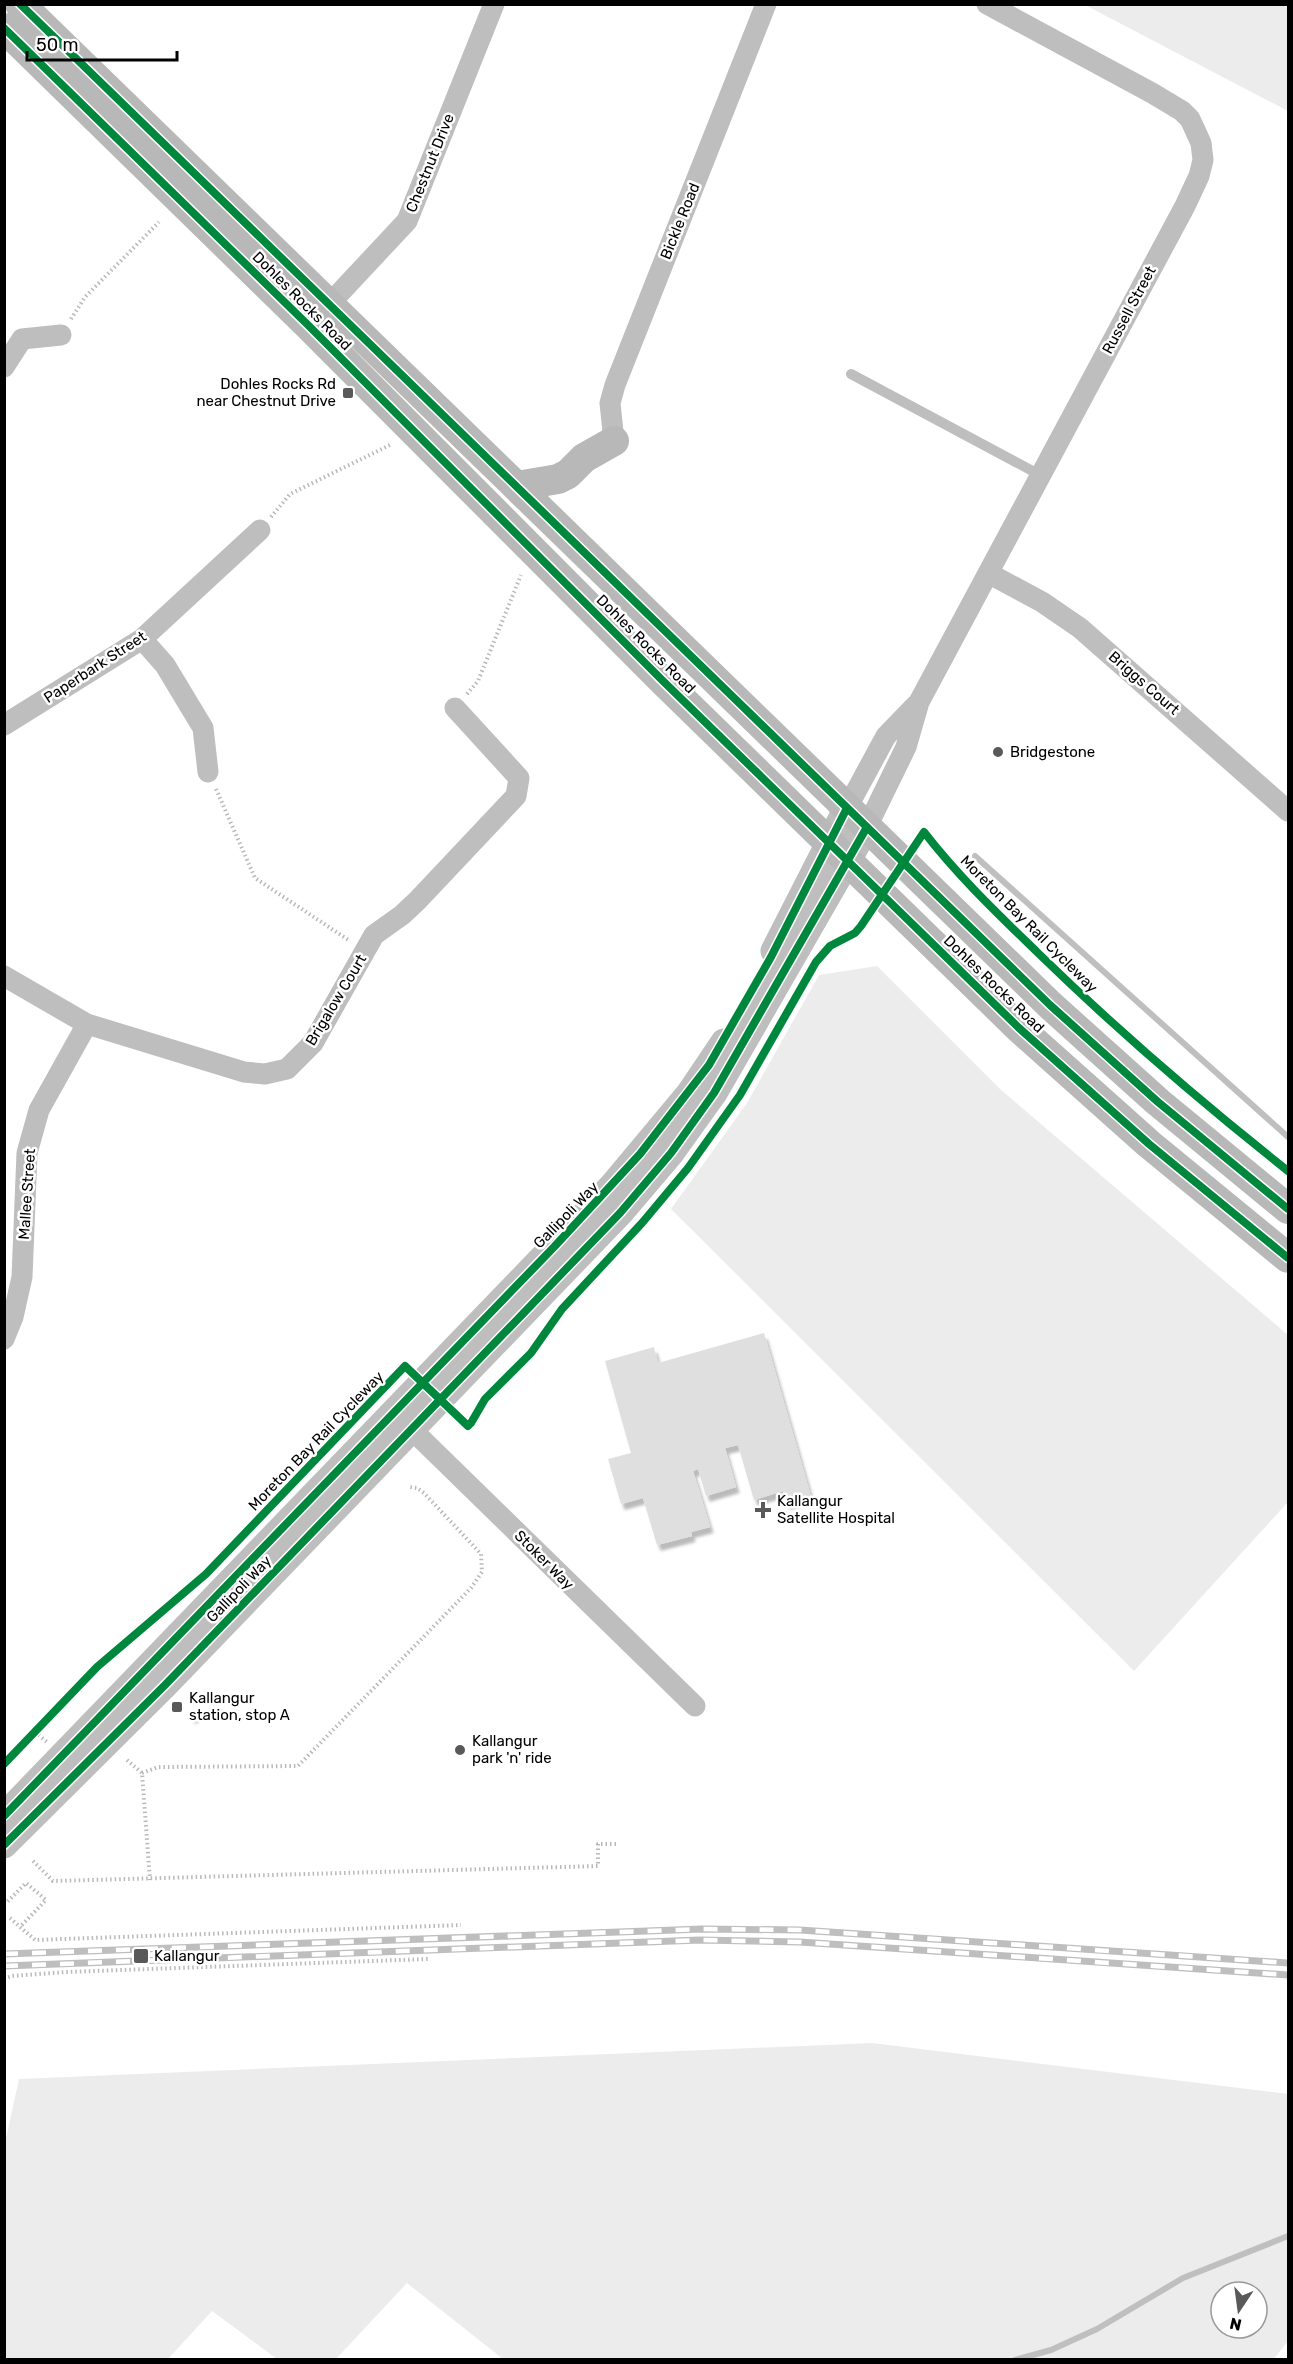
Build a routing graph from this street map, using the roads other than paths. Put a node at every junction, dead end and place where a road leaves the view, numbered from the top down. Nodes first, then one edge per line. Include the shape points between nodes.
1 (20, 4) edge
2 (494, 4) edge
3 (766, 4) edge
4 (987, 4) edge
5 (9, 35) edge
6 (329, 304) junction
7 (308, 326) junction
8 (61, 335) road end
9 (4, 367) edge
10 (851, 374) dead end
11 (614, 441) joint
12 (1040, 475) junction
13 (517, 486) junction
14 (260, 530) road end
15 (988, 573) junction
16 (142, 639) junction
17 (455, 708) road end
18 (4, 725) edge
19 (208, 772) road end
20 (1288, 811) edge
21 (857, 818) junction
22 (839, 853) junction
23 (4, 976) edge
24 (87, 1024) junction
25 (1288, 1209) edge
26 (1288, 1258) edge
27 (4, 1339) edge
28 (403, 1421) junction
29 (695, 1706) dead end
30 (4, 1816) edge
31 (4, 1845) edge

1 - 6 main road, Dohles Rocks Road
2 - 6 street, Chestnut Drive via 407,220
3 - 11 street, Bickle Road via 615,385 610,403
4 - 12 street, Russell Street via 1182,111 1195,126 1203,152 1199,176 1185,206
5 - 7 main road, Dohles Rocks Road
6 - 7 street, Chestnut Drive
6 - 13 main road, Dohles Rocks Road
7 - 22 main road, Dohles Rocks Road
8 - 9 street via 22,339
10 - 12 lane
11 - 13 main road via 558,479
12 - 15 street, Russell Street
13 - 21 main road, Dohles Rocks Road
14 - 16 street, Paperbark Street
15 - 20 street, Briggs Court via 1080,628
15 - 21 street, Russell Street via 919,702 906,747
16 - 18 street, Paperbark Street
16 - 19 street via 165,666 203,728
17 - 24 street, Brigalow Court via 519,778 516,796 402,915 374,935 313,1043 287,1070 244,1072
21 - 22 street, Gallipoli Way
21 - 25 main road, Dohles Rocks Road via 1095,1047
22 - 26 main road, Dohles Rocks Road via 1049,1056
22 - 28 street, Gallipoli Way via 689,1094
23 - 24 street, Brigalow Court
24 - 27 street, Mallee Street via 39,1110 27,1153 22,1277
28 - 29 street, Stoker Way
28 - 30 street, Gallipoli Way
28 - 31 street, Gallipoli Way via 165,1686

